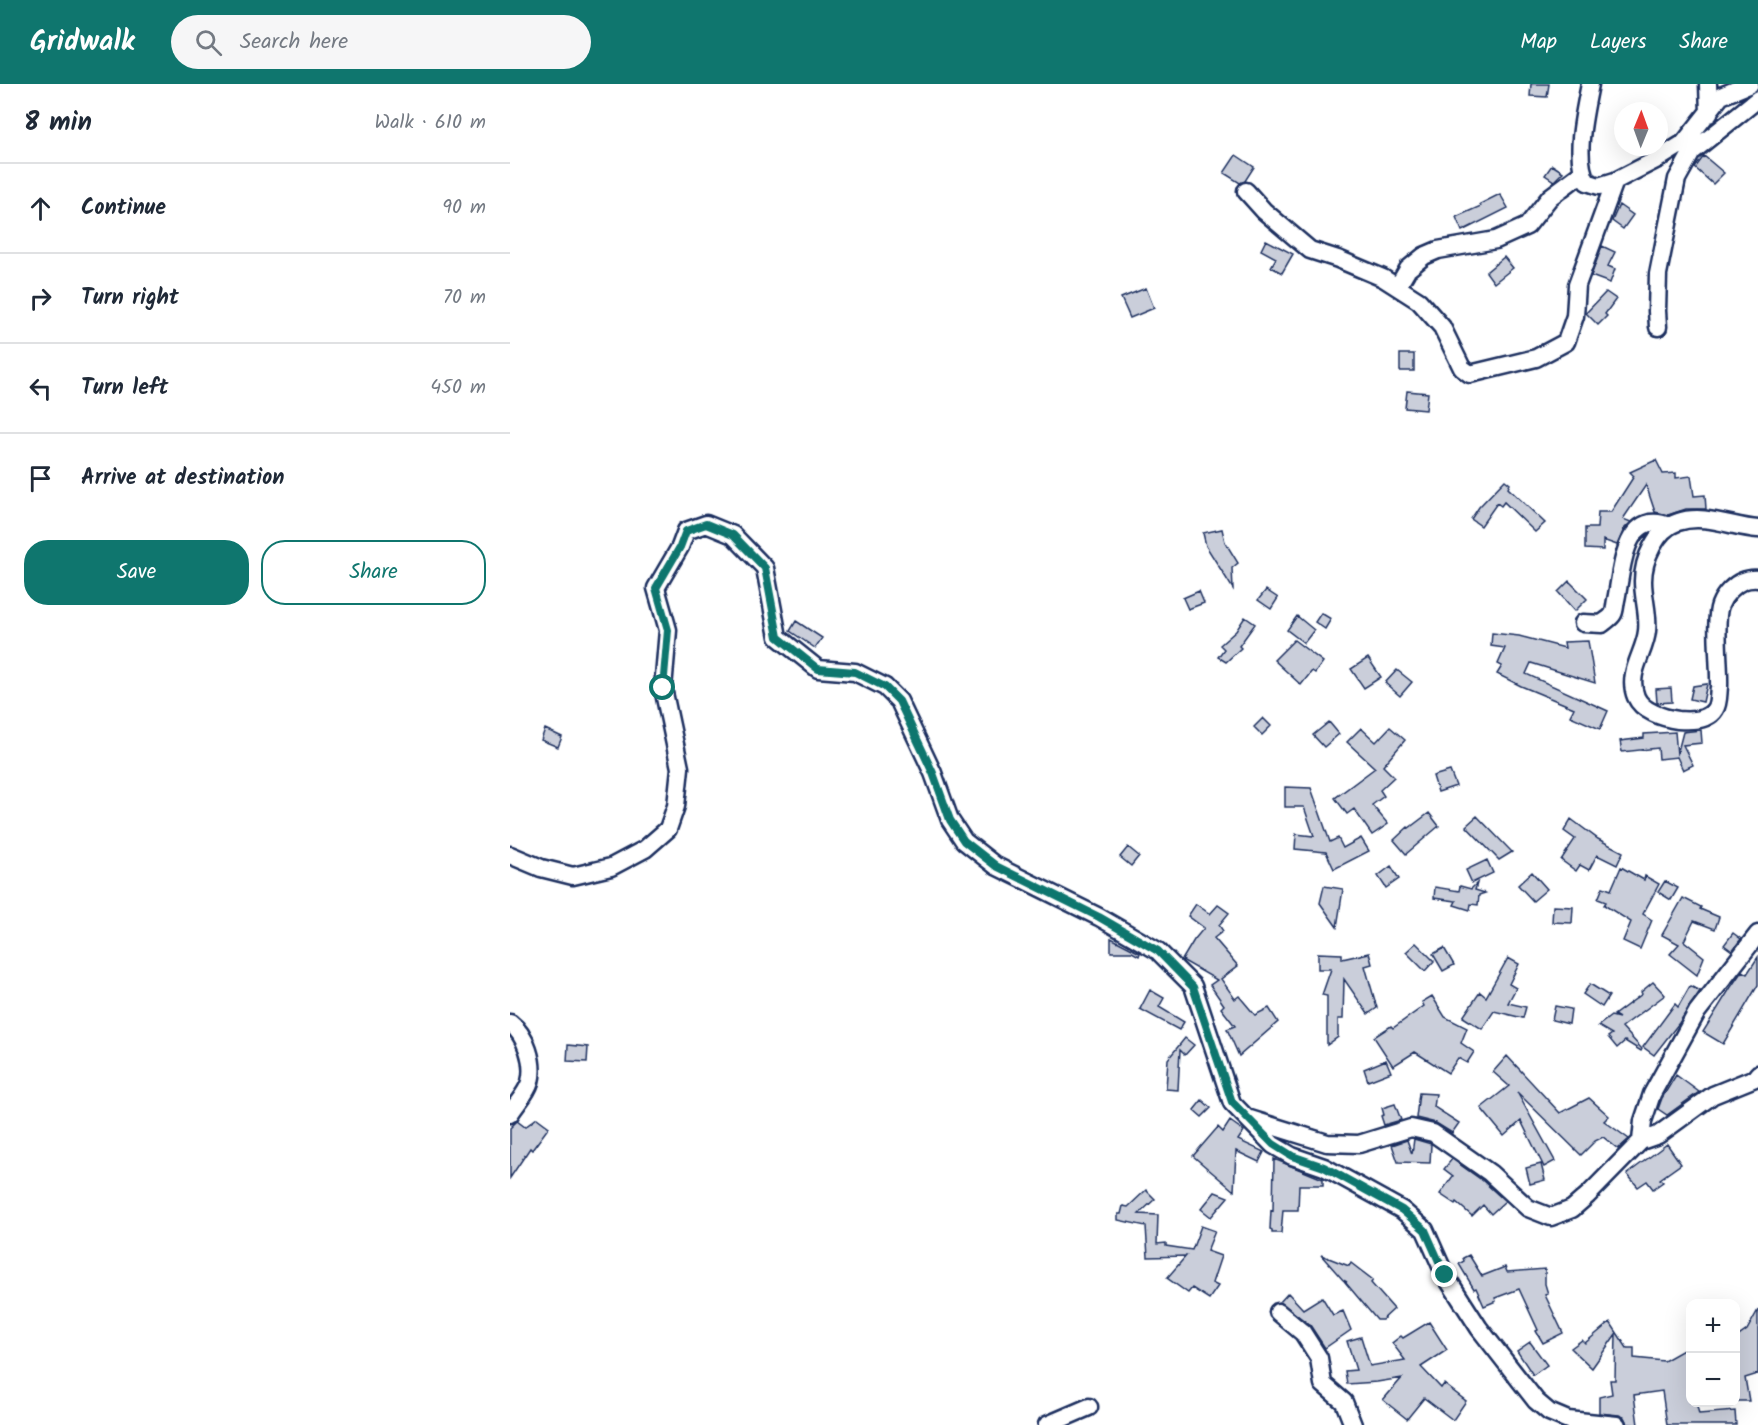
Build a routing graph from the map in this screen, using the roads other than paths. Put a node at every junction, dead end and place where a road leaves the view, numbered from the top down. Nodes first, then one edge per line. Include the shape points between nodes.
1 (1590, 84) edge
2 (1708, 84) edge
3 (1744, 86) edge
4 (1754, 103) edge
5 (1709, 114) junction
6 (1582, 173) junction
7 (1615, 181) junction
8 (1246, 191) dead end
9 (1398, 286) junction
10 (1658, 327) dead end
11 (1668, 526) junction
12 (1758, 529) edge
13 (1758, 579) edge
14 (1583, 623) dead end
15 (510, 855) edge
16 (1758, 934) edge
17 (510, 1023) edge
18 (1758, 1074) edge
19 (510, 1113) edge
20 (1246, 1117) junction
21 (1641, 1141) junction
22 (1278, 1312) dead end
23 (1089, 1407) dead end
24 (1047, 1425) edge
25 (1353, 1425) edge
26 (1617, 1425) edge

1 - 6 street via 1582,134
2 - 5 street
3 - 4 street
3 - 5 street via 1721,96
4 - 10 street via 1692,152 1677,179 1658,274
5 - 7 street via 1684,143
6 - 7 street via 1587,182 1599,186
6 - 9 street via 1550,197 1527,226 1496,240 1424,256 1408,269
7 - 9 street via 1577,285 1575,316 1566,342 1536,357 1470,374 1462,369 1442,327 1419,301
8 - 9 street via 1310,250
11 - 12 street via 1708,519
11 - 13 street via 1653,544 1643,579 1648,629 1634,667 1634,686 1636,698 1649,711 1692,721 1715,709 1719,606 1736,584 1748,578
11 - 14 street via 1653,523 1637,530 1622,563 1613,614 1602,624
15 - 20 street via 573,876 611,867 645,849 668,829 676,806 680,768 663,688 668,630 656,588 686,531 706,524 733,535 765,568 778,637 818,669 855,672 885,687 899,701 950,820 964,841 996,866 1158,951 1193,987 1232,1102
16 - 21 street via 1698,1012 1652,1094
17 - 19 street via 526,1045 532,1065 530,1084
18 - 21 street via 1713,1095 1658,1135
20 - 21 street via 1327,1143 1359,1144 1412,1128 1432,1133 1490,1173 1528,1208 1551,1217 1572,1209
20 - 26 street via 1273,1144 1292,1156 1324,1167 1402,1210 1425,1230 1445,1275 1479,1328 1549,1412 1568,1420
22 - 25 street via 1304,1333 1319,1358 1323,1384 1344,1402
23 - 24 street

